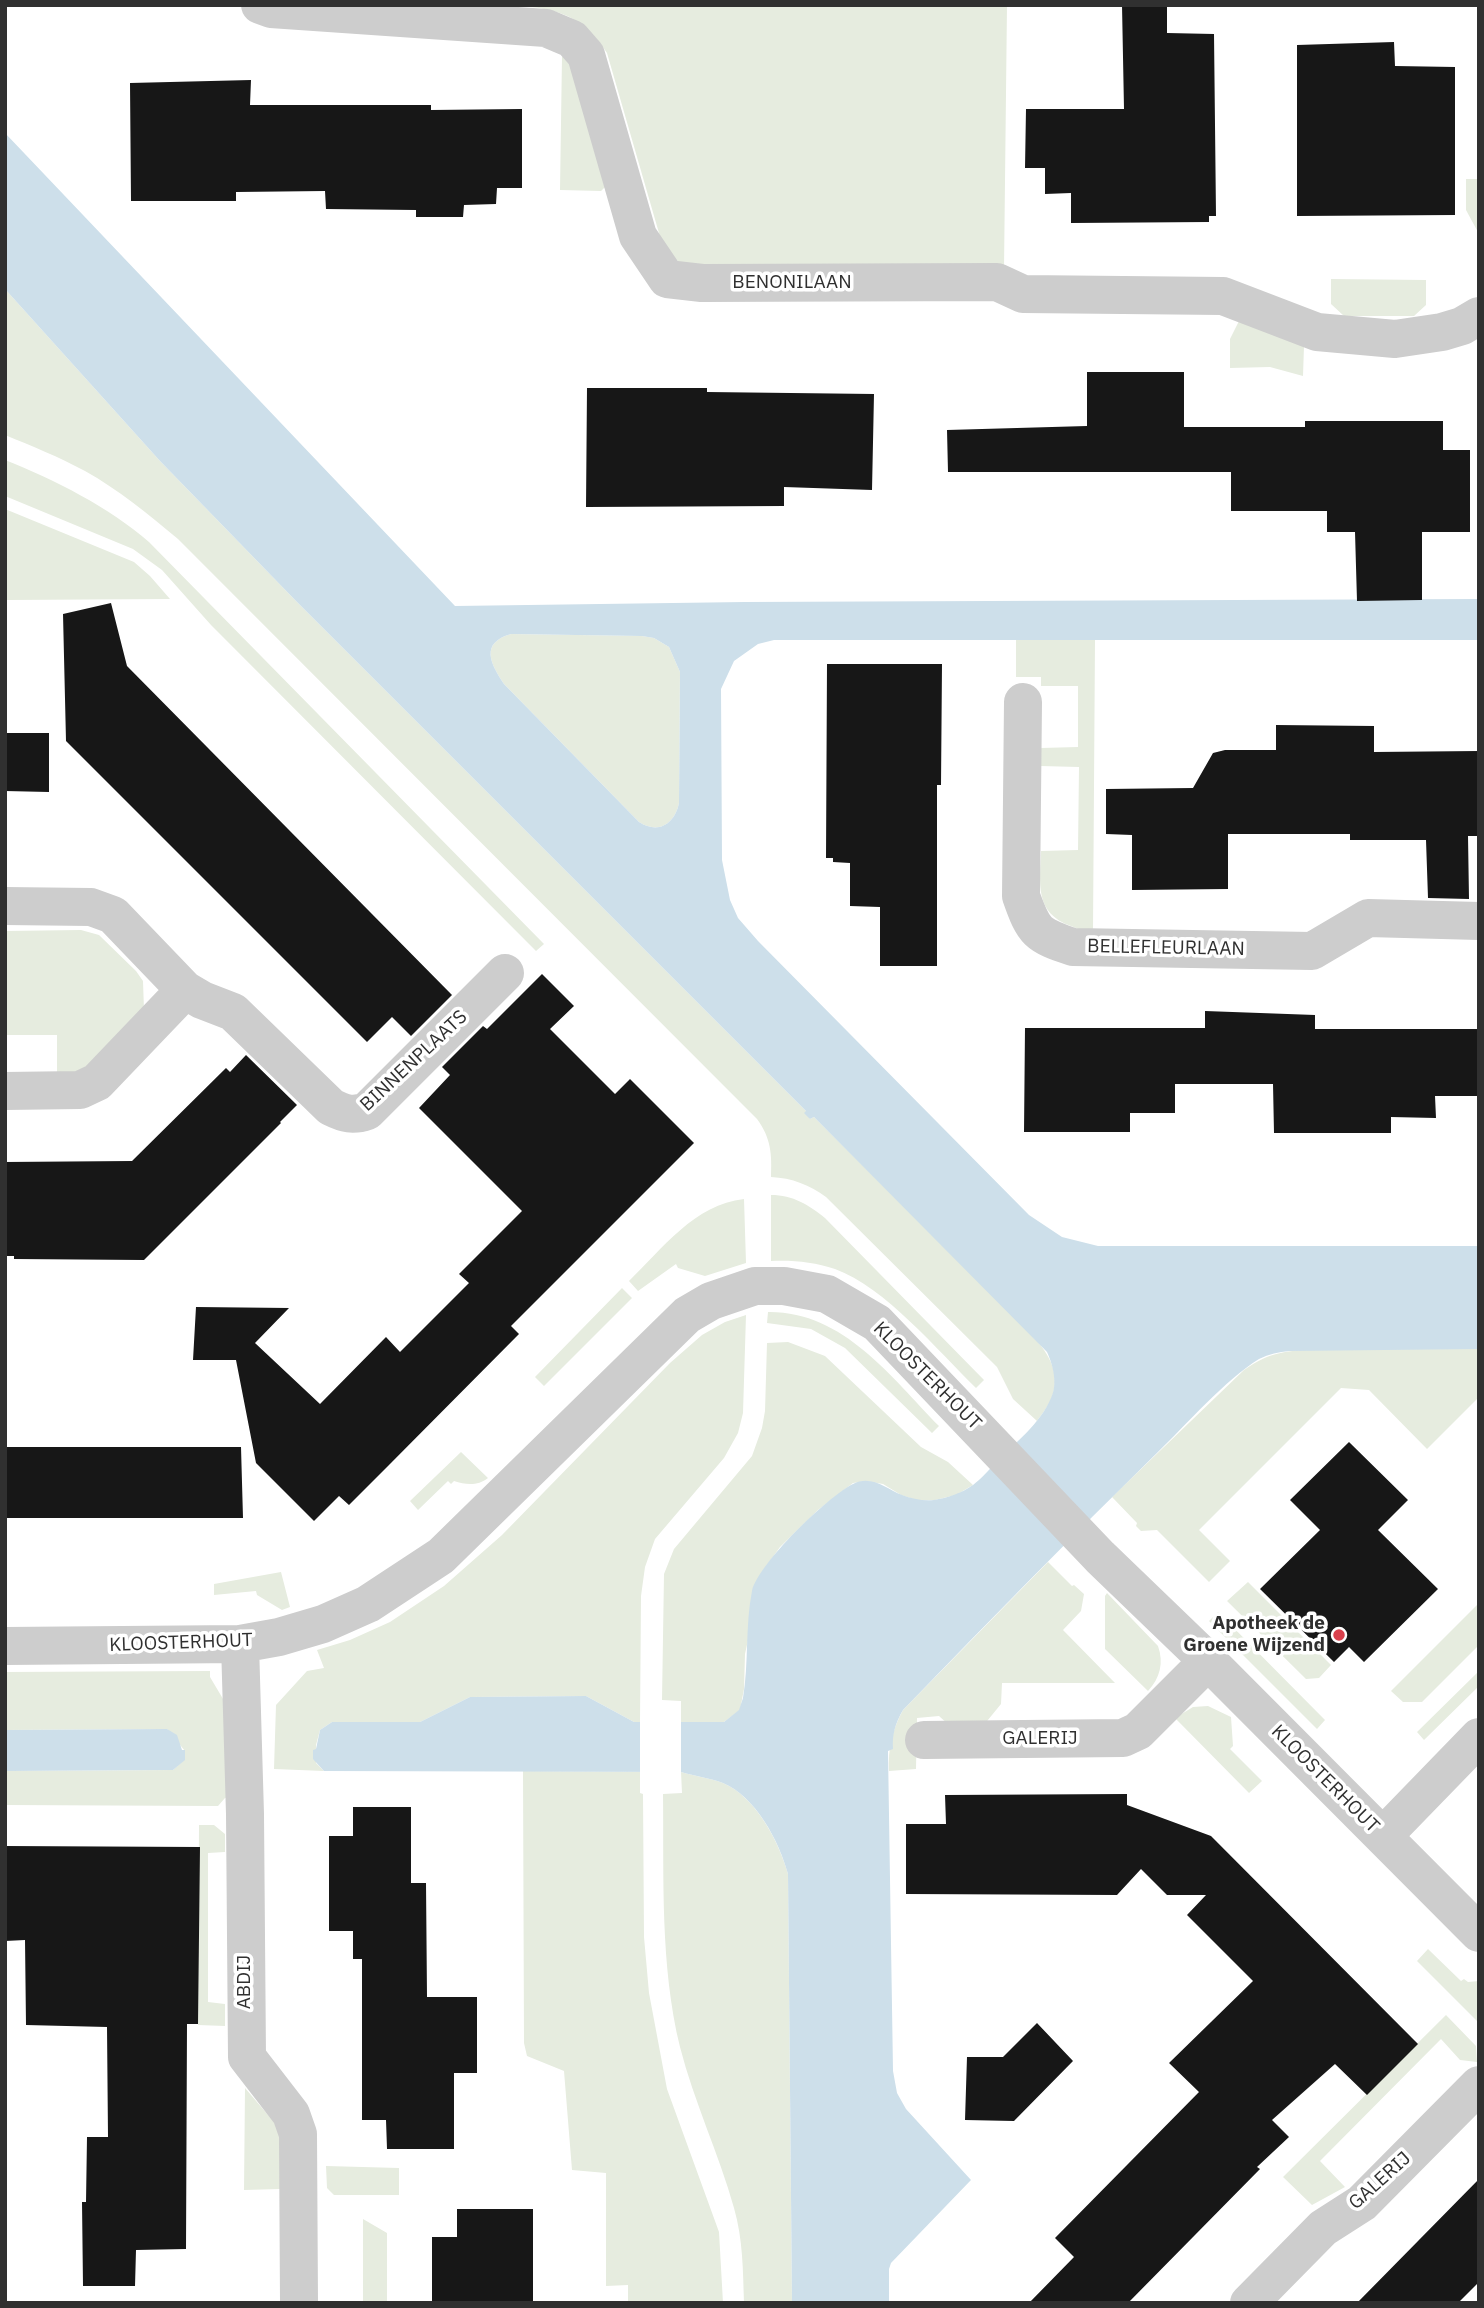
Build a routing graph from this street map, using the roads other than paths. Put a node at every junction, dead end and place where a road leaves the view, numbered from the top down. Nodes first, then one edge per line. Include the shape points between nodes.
1 (260, 5) edge
2 (1479, 316) edge
3 (1023, 702) dead end
4 (5, 906) edge
5 (1479, 921) edge
6 (505, 973) dead end
7 (185, 990) junction
8 (5, 1091) edge
9 (240, 1644) junction
10 (5, 1646) edge
11 (1208, 1661) junction
12 (1479, 1737) edge
13 (924, 1740) dead end
14 (1383, 1836) junction
15 (1479, 1933) edge
16 (1479, 2085) edge
17 (299, 2303) edge
18 (1249, 2303) edge

1 - 2 street, BENONILAAN via 546,27 572,38 586,55 638,236 667,279 702,283 997,282 1023,295 1223,296 1317,332 1395,339 1442,332
3 - 5 street, BELLEFLEURLAAN via 1021,896 1029,919 1044,937 1073,947 1312,951 1368,918
4 - 7 street, BINNENPLAATS via 102,909
6 - 7 street, BINNENPLAATS via 367,1111 356,1115 331,1107 233,1012
7 - 8 street via 97,1082 80,1090
9 - 10 street, KLOOSTERHOUT
9 - 11 street, KLOOSTERHOUT via 323,1624 409,1579 442,1556 687,1315 755,1286 784,1286 827,1294 877,1323 1100,1557
9 - 17 street, ABDIJ via 247,2057 291,2114 298,2134
11 - 13 street, GALERIJ via 1138,1731 1123,1738
11 - 14 street, KLOOSTERHOUT
12 - 14 street
14 - 15 street, KLOOSTERHOUT
16 - 18 street, GALERIJ via 1362,2203 1323,2228

